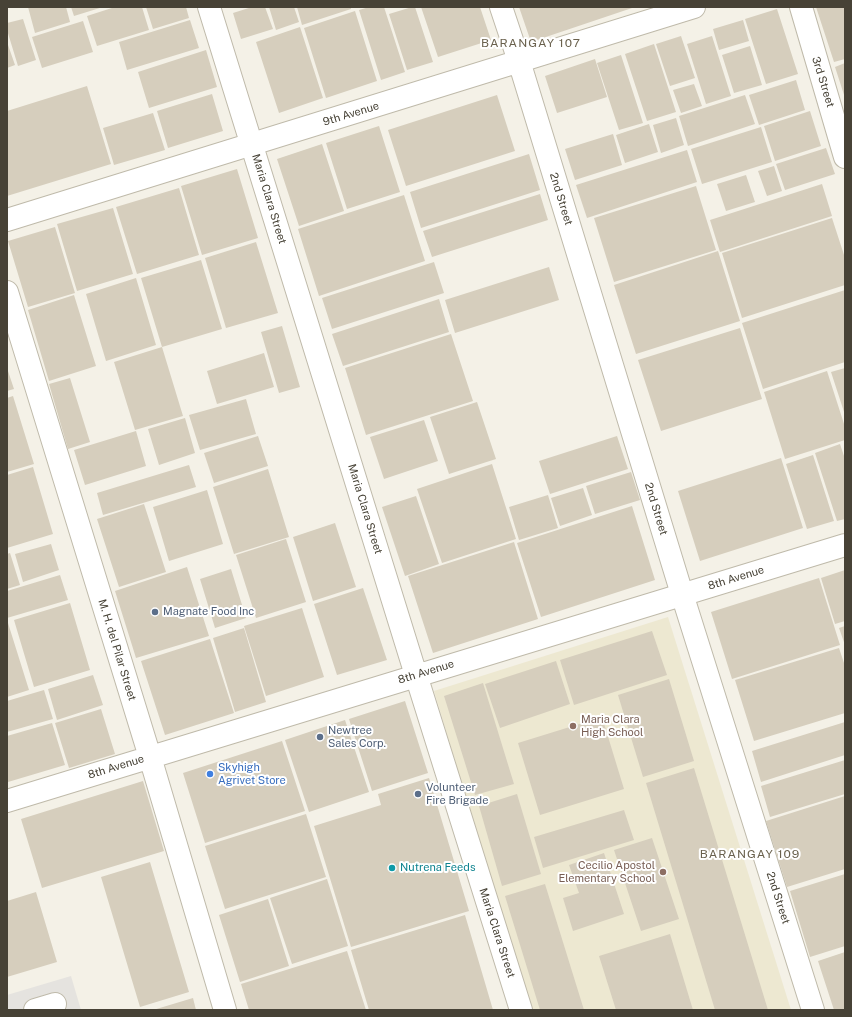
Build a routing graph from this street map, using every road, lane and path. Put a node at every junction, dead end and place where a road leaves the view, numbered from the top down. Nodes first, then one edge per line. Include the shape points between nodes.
1 (209, 7) edge
2 (501, 7) edge
3 (694, 7) edge
4 (801, 7) edge
5 (519, 62) junction
6 (253, 144) junction
7 (845, 157) edge
8 (7, 220) edge
9 (7, 292) edge
10 (845, 545) edge
11 (682, 594) junction
12 (416, 675) junction
13 (150, 757) junction
14 (7, 801) edge
15 (225, 1010) edge
16 (521, 1010) edge
17 (813, 1010) edge

1 - 6 street, Maria Clara Street
2 - 5 street, 2nd Street
3 - 5 street, 9th Avenue
4 - 7 street, 3rd Street
5 - 6 street, 9th Avenue
5 - 11 street, 2nd Street
6 - 8 street, 9th Avenue
6 - 12 street, Maria Clara Street
9 - 13 street, M. H. del Pilar Street
10 - 11 street, 8th Avenue
11 - 12 street, 8th Avenue
11 - 17 street, 2nd Street
12 - 13 street, 8th Avenue
12 - 16 street, Maria Clara Street
13 - 14 street, 8th Avenue
13 - 15 street, M. H. del Pilar Street

